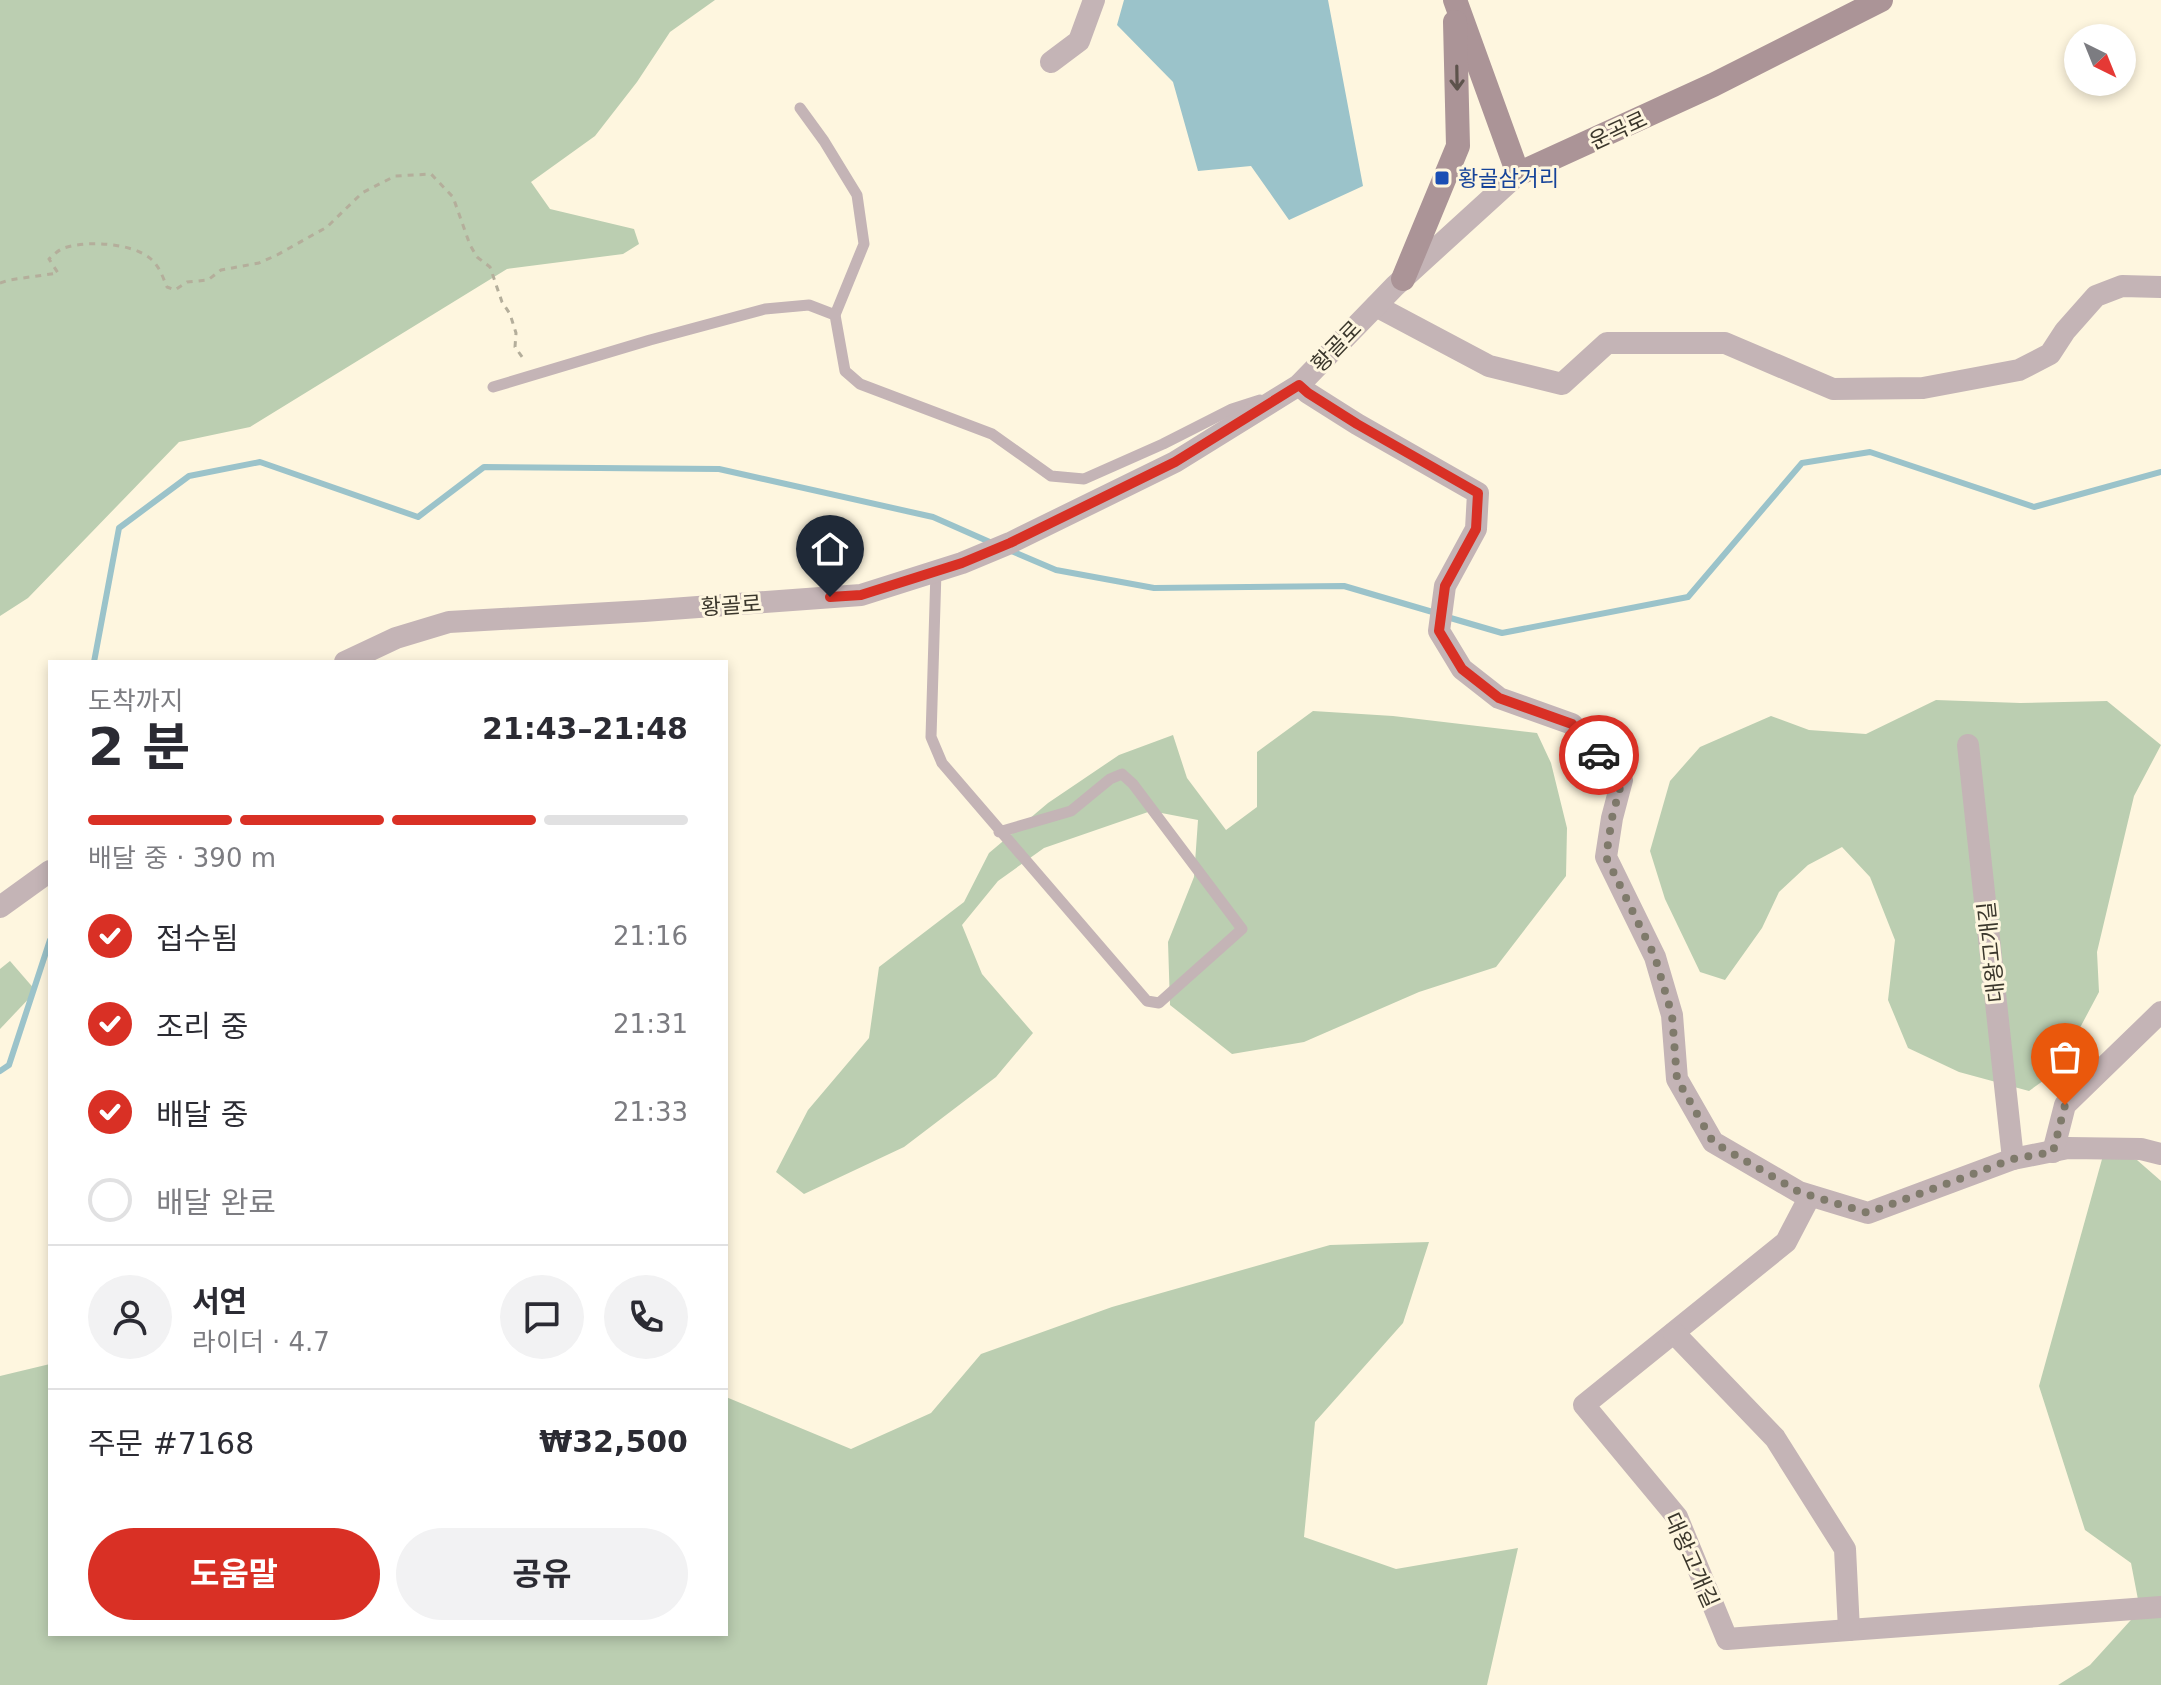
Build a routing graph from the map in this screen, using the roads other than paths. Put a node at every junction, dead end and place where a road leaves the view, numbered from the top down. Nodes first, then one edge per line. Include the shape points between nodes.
1 (1094, 0) edge
2 (1455, 0) edge
3 (1881, 0) edge
4 (1051, 62) dead end
5 (800, 108) dead end
6 (1518, 174) junction
7 (1403, 279) junction
8 (2161, 287) edge
9 (1376, 306) junction
10 (835, 315) junction
11 (493, 387) dead end
12 (1294, 388) junction
13 (936, 571) junction
14 (349, 660) edge
15 (1968, 745) dead end
16 (999, 832) junction
17 (48, 873) edge
18 (0, 907) edge
19 (2161, 1012) edge
20 (2053, 1152) junction
21 (2161, 1154) edge
22 (2013, 1159) junction
23 (1810, 1196) junction
24 (1674, 1333) junction
25 (2161, 1607) edge
26 (1849, 1630) junction

1 - 4 street via 1079,41
2 - 6 street
2 -> 7 street via 1458,146
3 - 6 street, 운곡로 via 1713,85
5 - 10 lane via 857,195 864,244
6 - 7 street, 황골로
7 - 9 street, 황골로
8 - 9 street via 2122,286 2096,296 2050,354 2019,370 1923,388 1833,389 1725,343 1607,343 1562,384 1489,366
9 - 12 street, 황골로
10 - 11 lane via 809,305 765,309
10 - 12 lane via 845,371 860,384 992,434 1051,476 1084,479 1232,409
12 - 13 street, 황골로 via 1175,462 1010,543
12 - 23 street via 1478,493 1476,529 1445,586 1439,631 1462,669 1499,698 1572,724 1622,780 1606,857 1655,957 1672,1015 1677,1079 1713,1142
13 - 14 street, 황골로 via 861,595 449,622
13 - 16 lane via 931,737 942,763
15 - 22 street, 대왕고개길
16 - 16 lane via 1147,1001 1159,1003 1242,929 1122,774 1071,811
17 - 18 street
19 - 20 street via 2065,1105
20 - 21 street via 2141,1149
20 - 22 street
22 - 23 street via 1868,1213
23 - 24 street, 대왕고개길 via 1786,1242
24 - 26 street via 1775,1438 1845,1549
24 - 26 street, 대왕고개길 via 1584,1405 1677,1517 1727,1639
25 - 26 street, 대왕고개길

